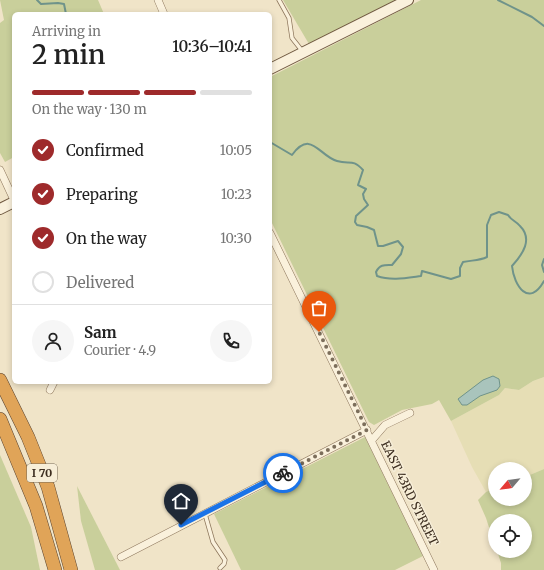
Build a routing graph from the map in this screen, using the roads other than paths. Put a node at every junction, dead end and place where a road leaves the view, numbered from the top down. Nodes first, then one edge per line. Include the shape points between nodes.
1 (158, 0) edge
2 (280, 0) edge
3 (408, 0) edge
4 (163, 12) edge
5 (304, 52) junction
6 (272, 69) edge
7 (0, 170) edge
8 (12, 197) edge
9 (12, 202) edge
10 (0, 210) edge
11 (272, 237) edge
12 (0, 380) edge
13 (53, 384) edge
14 (50, 390) dead end
15 (410, 413) dead end
16 (0, 419) edge
17 (367, 430) junction
18 (372, 440) junction
19 (205, 513) junction
20 (121, 557) dead end
21 (220, 568) dead end
22 (55, 570) edge
23 (71, 570) edge
24 (434, 570) edge

1 - 4 street
2 - 5 lane via 289,18 292,38
3 - 5 street
5 - 6 street
7 - 8 street
9 - 10 street
11 - 17 street, EAST 43RD STREET
12 - 23 highway, I 70 via 28,437 48,487
13 - 14 street
15 - 18 street via 385,425
16 - 22 highway, I 70 via 36,506
17 - 18 street, EAST 43RD STREET
17 - 19 street
18 - 24 street, EAST 43RD STREET
19 - 20 street
19 - 21 lane via 213,542 225,560

